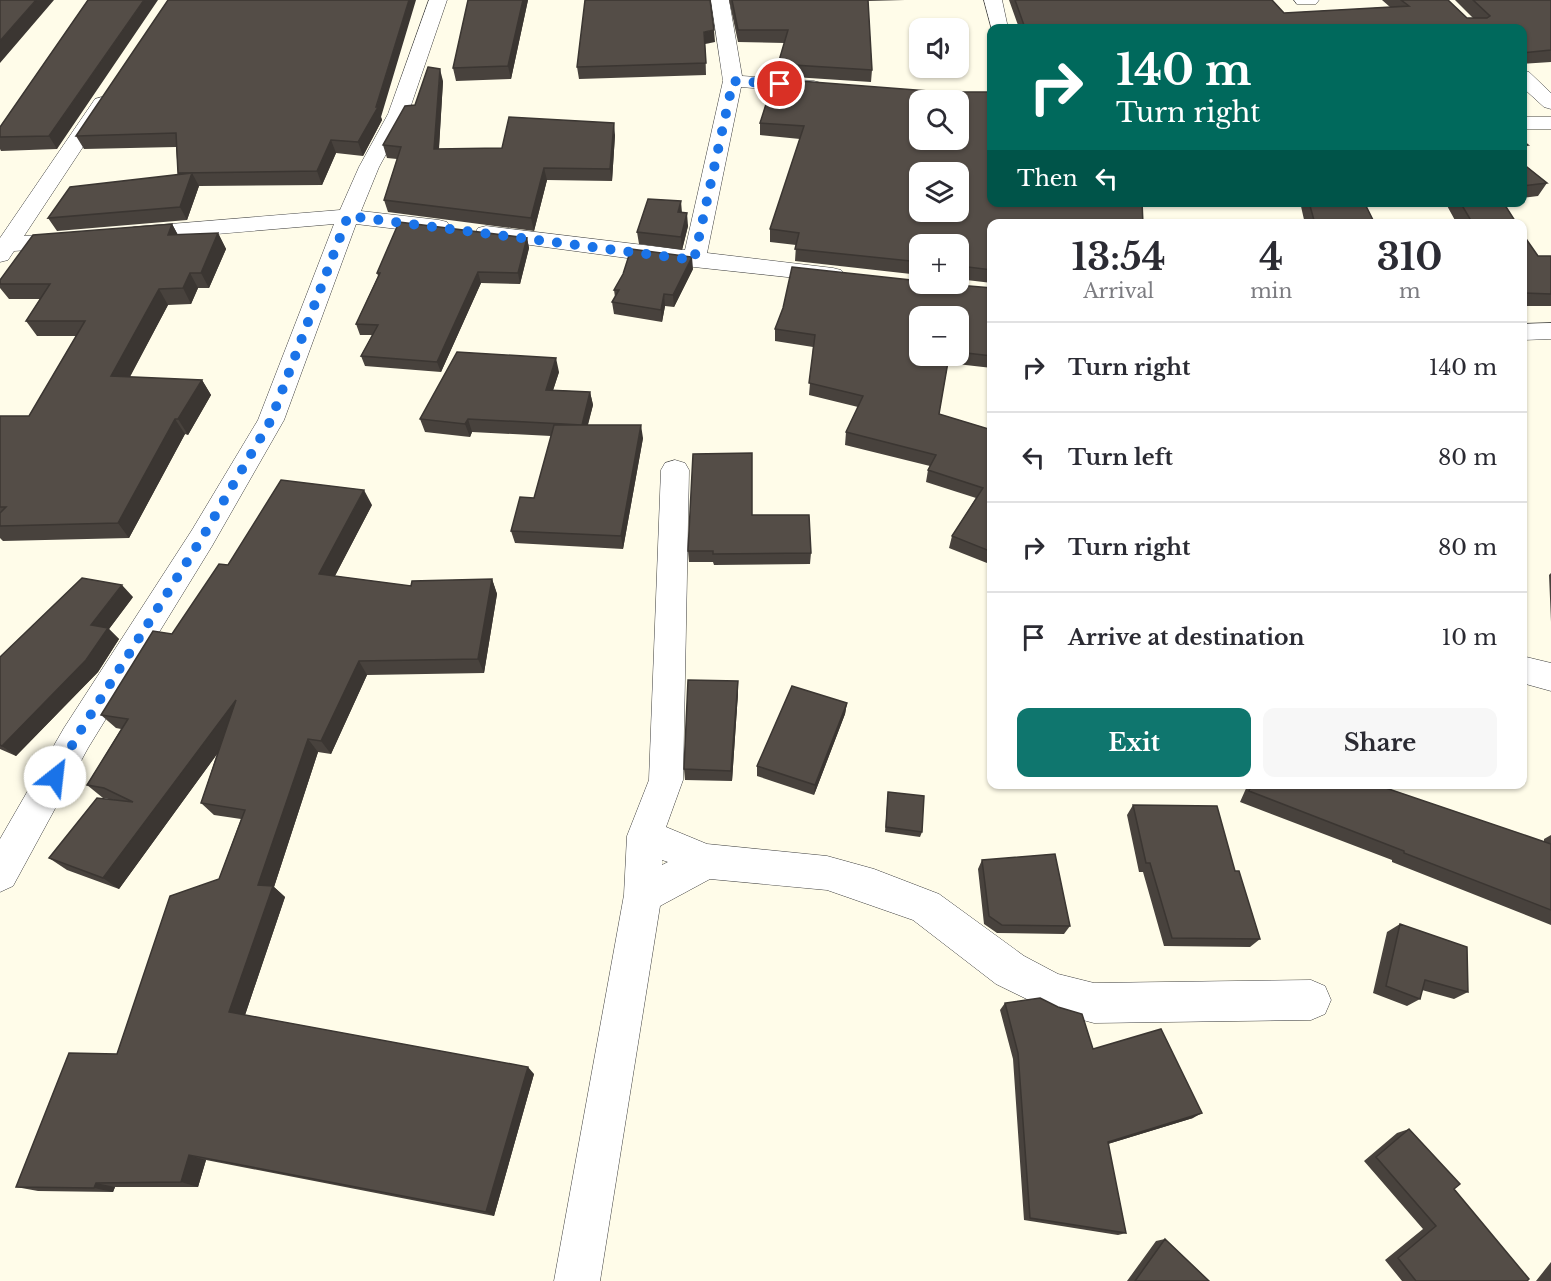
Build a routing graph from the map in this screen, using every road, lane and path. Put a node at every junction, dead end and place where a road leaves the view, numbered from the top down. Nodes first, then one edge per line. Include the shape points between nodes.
1 (438, 0) edge
2 (720, 0) edge
3 (993, 0) edge
4 (1303, 0) edge
5 (1310, 0) edge
6 (998, 24) edge
7 (733, 81) junction
8 (1527, 81) edge
9 (827, 87) edge
10 (111, 89) edge
11 (1551, 103) edge
12 (1527, 123) edge
13 (1551, 123) edge
14 (348, 216) junction
15 (114, 236) edge
16 (91, 238) edge
17 (3, 248) edge
18 (694, 260) junction
19 (849, 276) edge
20 (1551, 331) edge
21 (1527, 332) edge
22 (675, 470) dead end
23 (1527, 670) edge
24 (1551, 677) edge
25 (645, 836) junction
26 (707, 861) junction
27 (0, 874) edge
28 (643, 895) junction
29 (1311, 1000) dead end
30 (577, 1281) edge

1 - 14 street via 398,114
2 - 7 street
3 - 6 street
4 - 5 street
7 - 9 street
7 - 18 street
8 - 11 street
10 - 17 street
12 - 13 street
14 - 15 street
14 - 18 street
14 - 27 street via 271,420 76,738
16 - 17 street
18 - 19 street
20 - 21 street
22 - 25 street via 666,780
23 - 24 street
25 - 26 street
25 - 28 street
26 - 28 street
26 - 29 street via 827,873 874,887 926,907 1010,970 1053,992 1094,1003
28 - 30 street

